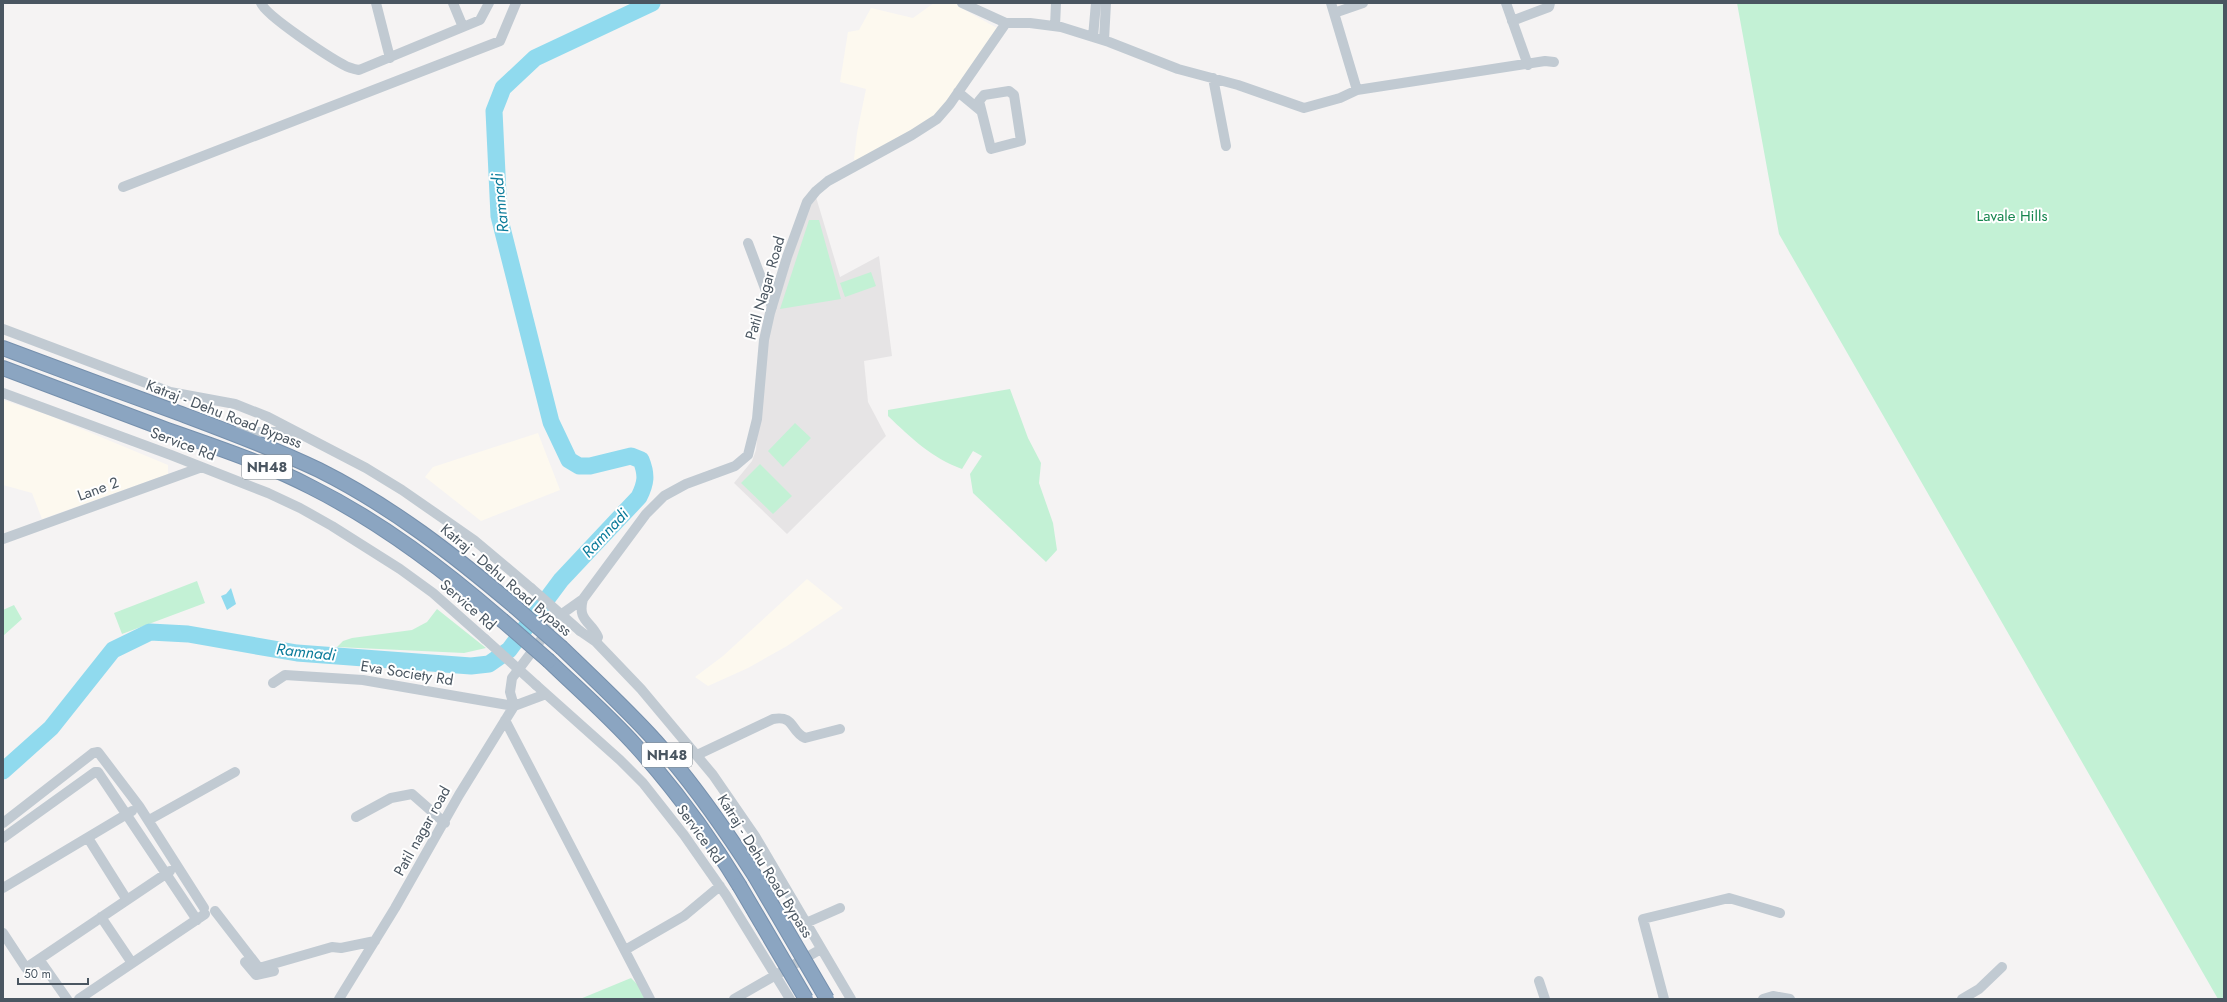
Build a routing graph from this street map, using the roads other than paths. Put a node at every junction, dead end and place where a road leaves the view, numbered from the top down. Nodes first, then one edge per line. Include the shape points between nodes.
1 (261, 3) edge
2 (376, 3) edge
3 (453, 3) edge
4 (489, 3) edge
5 (516, 3) edge
6 (962, 3) edge
7 (1050, 3) edge
8 (1056, 3) edge
9 (1096, 3) edge
10 (1106, 3) edge
11 (1363, 3) edge
12 (1506, 3) edge
13 (1550, 3) edge
14 (1332, 8) edge
15 (1512, 21) junction
16 (1006, 23) junction
17 (1052, 26) junction
18 (463, 27) junction
19 (1093, 37) junction
20 (1104, 40) junction
21 (390, 58) junction
22 (1554, 62) dead end
23 (1528, 65) junction
24 (1213, 78) junction
25 (1357, 90) junction
26 (958, 92) junction
27 (981, 111) junction
28 (1226, 146) dead end
29 (123, 187) dead end
30 (748, 243) dead end
31 (772, 307) junction
32 (3, 329) edge
33 (3, 348) edge
34 (3, 368) edge
35 (3, 393) edge
36 (229, 432) junction
37 (298, 432) junction
38 (202, 467) junction
39 (3, 539) edge
40 (583, 599) junction
41 (596, 642) junction
42 (273, 683) dead end
43 (546, 694) junction
44 (514, 706) junction
45 (505, 720) junction
46 (840, 729) dead end
47 (697, 755) junction
48 (235, 772) dead end
49 (139, 806) junction
50 (127, 815) junction
51 (356, 817) dead end
52 (149, 820) junction
53 (3, 823) edge
54 (445, 823) junction
55 (3, 838) edge
56 (88, 838) junction
57 (179, 864) junction
58 (165, 874) junction
59 (720, 886) junction
60 (3, 888) edge
61 (127, 900) junction
62 (840, 908) dead end
63 (207, 912) junction
64 (1780, 913) dead end
65 (101, 917) junction
66 (806, 923) junction
67 (3, 933) edge
68 (375, 941) junction
69 (822, 948) junction
70 (625, 950) junction
71 (39, 959) junction
72 (132, 963) junction
73 (2002, 967) dead end
74 (777, 975) junction
75 (1539, 980) dead end
76 (67, 999) edge
77 (78, 999) edge
78 (339, 999) edge
79 (650, 999) edge
80 (734, 999) edge
81 (790, 999) edge
82 (806, 999) edge
83 (827, 999) edge
84 (851, 999) edge
85 (1545, 999) edge
86 (1664, 999) edge
87 (1764, 999) edge
88 (1790, 999) edge
89 (1962, 999) edge

1 - 21 street via 266,12 346,66 359,70
2 - 21 street
3 - 18 street
4 - 18 street via 480,20
5 - 29 street via 500,41
6 - 16 street
7 - 17 street
8 - 17 street
9 - 19 street
10 - 20 street
11 - 14 street
12 - 15 street
13 - 15 street via 1548,7
14 - 25 street
15 - 23 street
16 - 17 street
16 - 26 street, Patil Nagar Road
17 - 19 street
18 - 21 street
19 - 20 street
20 - 24 street via 1178,69
22 - 23 street
23 - 25 street
24 - 25 street via 1304,108 1340,98
24 - 28 street
26 - 27 street
26 - 31 street, Patil Nagar Road via 937,119 816,190 807,202
27 - 27 street via 991,149 1021,141 1012,92 984,95 979,100
30 - 31 street
31 - 40 street, Patil Nagar Road via 764,340 757,419 748,454 735,466 686,484 664,496 646,514
32 - 37 street via 170,392 235,404
33 - 36 highway, Katraj - Dehu Road Bypass / NH48
34 - 82 highway, NH48, bridge via 223,449 311,487 373,522 448,574 549,661 609,719 657,771 699,824 739,885
35 - 38 street, Service Rd
36 - 37 street
36 - 83 highway, Katraj - Dehu Road Bypass / NH48, bridge via 320,471 389,511 459,559 562,648 622,706 671,760 714,814 755,876
37 - 41 street, bridge via 366,468 474,540
38 - 39 street, Lane 2
38 - 43 street, Service Rd, bridge via 285,501 346,534 433,593
40 - 41 street via 582,615 598,637
40 - 44 street, Patil Nagar Road via 558,616 512,678 510,692
41 - 47 street via 641,688
42 - 44 street, Eva Society Rd via 285,675 362,680
43 - 44 street
43 - 59 street, Service Rd via 643,783
44 - 45 street, Patil nagar road
45 - 54 street, Patil nagar road
45 - 70 street
46 - 47 street via 804,738 790,721 779,718
47 - 66 street via 755,836
48 - 52 street
49 - 50 street
49 - 52 street
49 - 53 street via 101,755 93,753
50 - 55 street via 98,772 95,772
50 - 56 street
50 - 58 street
51 - 54 street via 391,798 412,794
52 - 57 street via 161,833
54 - 68 street, Patil nagar road
56 - 60 street
56 - 61 street
57 - 58 street
57 - 63 street
58 - 61 street
58 - 63 street
59 - 70 street via 684,916
59 - 74 street, Service Rd
61 - 65 street
62 - 66 street
63 - 68 street via 258,972
63 - 72 street
64 - 86 street via 1730,898 1643,918
65 - 71 street
65 - 72 street
66 - 69 street
67 - 71 street via 26,968
68 - 78 street, Patil nagar road
69 - 74 street
69 - 84 street
70 - 79 street
71 - 76 street
72 - 77 street
73 - 89 street via 1979,989
74 - 80 street
74 - 81 street, Service Rd
75 - 85 street
87 - 88 street via 1772,996

